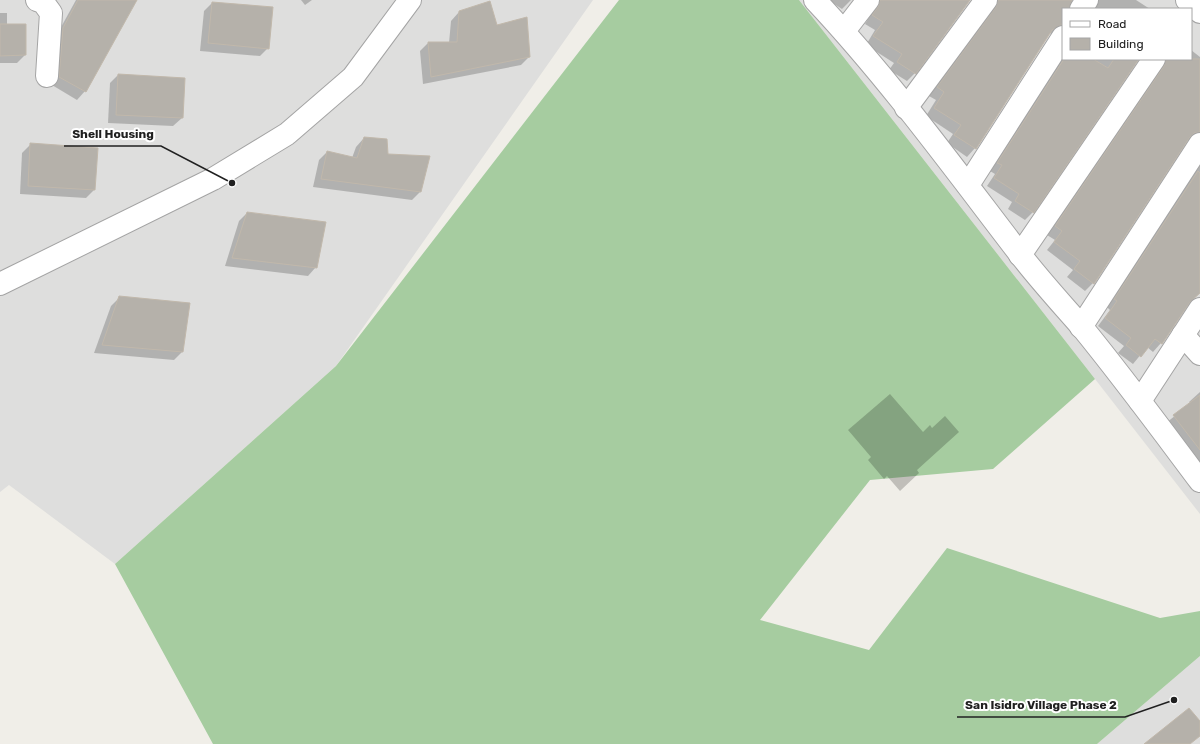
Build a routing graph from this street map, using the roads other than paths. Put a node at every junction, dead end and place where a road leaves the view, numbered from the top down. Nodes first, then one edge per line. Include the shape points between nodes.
1 (36, 0) edge
2 (410, 0) edge
3 (815, 0) edge
4 (868, 0) edge
5 (986, 0) edge
6 (844, 31) junction
7 (1062, 39) edge
8 (1153, 60) edge
9 (47, 76) dead end
10 (906, 108) junction
11 (1200, 144) edge
12 (968, 185) junction
13 (1020, 255) junction
14 (0, 284) edge
15 (1200, 309) edge
16 (1081, 327) junction
17 (1183, 335) junction
18 (1200, 354) edge
19 (1140, 401) junction
20 (1200, 481) edge

1 - 9 street via 43,2 52,13
2 - 14 street via 353,78 287,134 213,179
3 - 6 street
4 - 6 street
5 - 10 street
6 - 10 street
7 - 12 street
8 - 13 street
10 - 12 street
11 - 16 street
12 - 13 street
13 - 16 street
15 - 17 street
16 - 19 street
17 - 18 street
17 - 19 street
19 - 20 street

